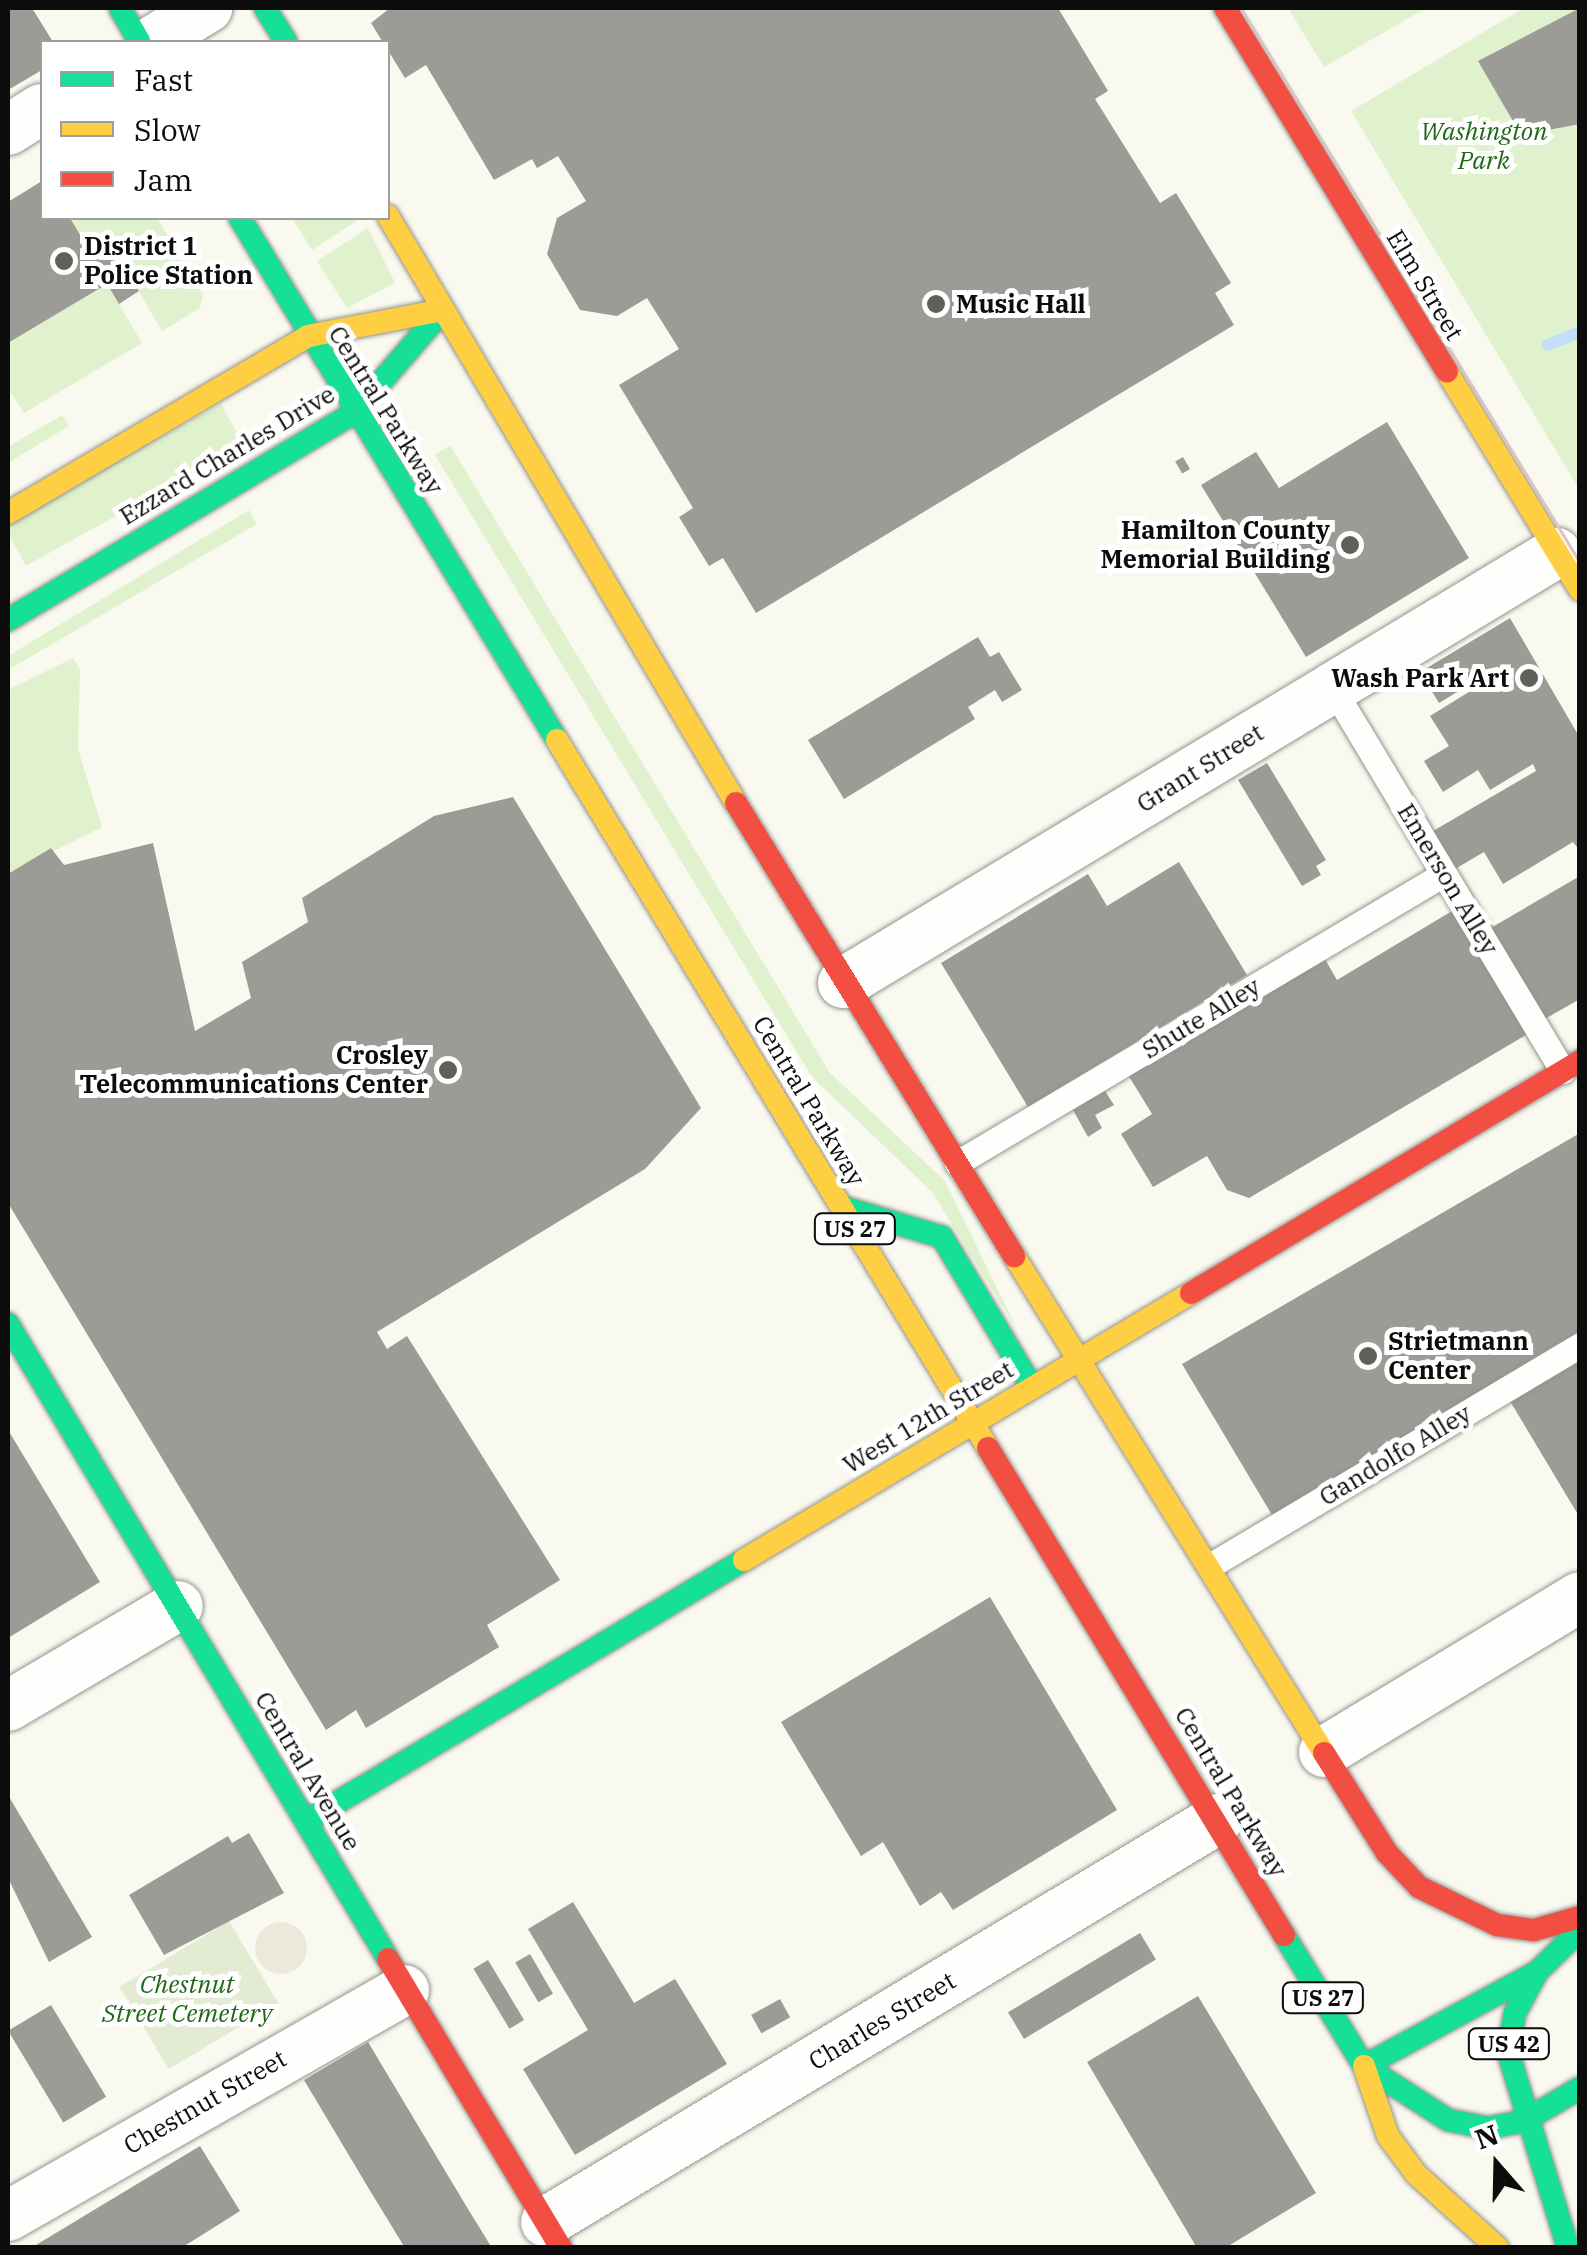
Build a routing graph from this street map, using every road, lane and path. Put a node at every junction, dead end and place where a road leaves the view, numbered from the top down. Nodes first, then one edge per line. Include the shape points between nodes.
1 (120, 8) edge
2 (207, 8) edge
3 (265, 8) edge
4 (1225, 8) edge
5 (139, 40) edge
6 (154, 40) edge
7 (285, 40) edge
8 (40, 110) edge
9 (8, 130) edge
10 (390, 219) edge
11 (241, 220) edge
12 (443, 310) junction
13 (308, 336) junction
14 (354, 412) junction
15 (8, 513) edge
16 (1568, 571) edge
17 (8, 620) edge
18 (1332, 687) junction
19 (1444, 874) junction
20 (843, 983) junction
21 (1571, 1066) edge
22 (957, 1162) junction
23 (842, 1207) junction
24 (8, 1324) edge
25 (1580, 1344) edge
26 (1080, 1358) junction
27 (1032, 1386) junction
28 (974, 1423) junction
29 (1211, 1565) junction
30 (1580, 1597) edge
31 (178, 1606) junction
32 (8, 1706) edge
33 (1324, 1752) junction
34 (1218, 1819) junction
35 (306, 1821) junction
36 (1580, 1916) edge
37 (1580, 1930) edge
38 (1537, 1972) junction
39 (404, 1990) junction
40 (1364, 2066) junction
41 (1580, 2088) edge
42 (1524, 2121) junction
43 (8, 2216) edge
44 (554, 2235) edge
45 (1498, 2248) edge
46 (1568, 2248) edge

1 - 5 main road
2 - 6 street
3 - 7 main road
4 - 16 main road, Elm Street
8 - 9 street
10 - 12 main road
11 - 13 main road, Central Parkway / US 27
12 - 13 main road
12 - 14 main road, Ezzard Charles Drive
12 - 20 main road
13 - 14 main road, Central Parkway / US 27
13 - 15 main road
14 - 17 main road, Ezzard Charles Drive
14 - 23 main road, Central Parkway / US 27
16 - 18 street, Grant Street
18 - 19 lane, Emerson Alley
18 - 20 street, Grant Street
19 - 21 lane, Emerson Alley
19 - 22 lane, Shute Alley
20 - 22 main road
21 - 26 main road, West 12th Street
22 - 26 main road
23 - 27 main road via 942,1237
23 - 28 main road, Central Parkway / US 27
24 - 31 main road, Central Avenue
25 - 29 lane, Gandolfo Alley
26 - 27 main road, West 12th Street
26 - 29 main road
27 - 28 main road, West 12th Street
28 - 34 main road, Central Parkway / US 27
28 - 35 main road, West 12th Street
29 - 33 main road
30 - 33 street
31 - 32 street
31 - 35 main road, Central Avenue
33 - 36 main road via 1387,1853 1419,1888 1497,1926 1534,1930
34 - 40 main road, Central Parkway / US 27
34 - 44 street, Charles Street
35 - 39 main road, Central Avenue
37 - 38 main road, US 42
38 - 40 main road
38 - 42 main road, US 42 via 1515,2013 1508,2052
39 - 43 street, Chestnut Street
39 - 44 main road, Central Avenue
40 - 42 main road, Central Parkway via 1448,2120 1488,2128
40 - 45 main road, US 27 via 1388,2136 1416,2174
41 - 42 main road
42 - 46 main road, US 42

